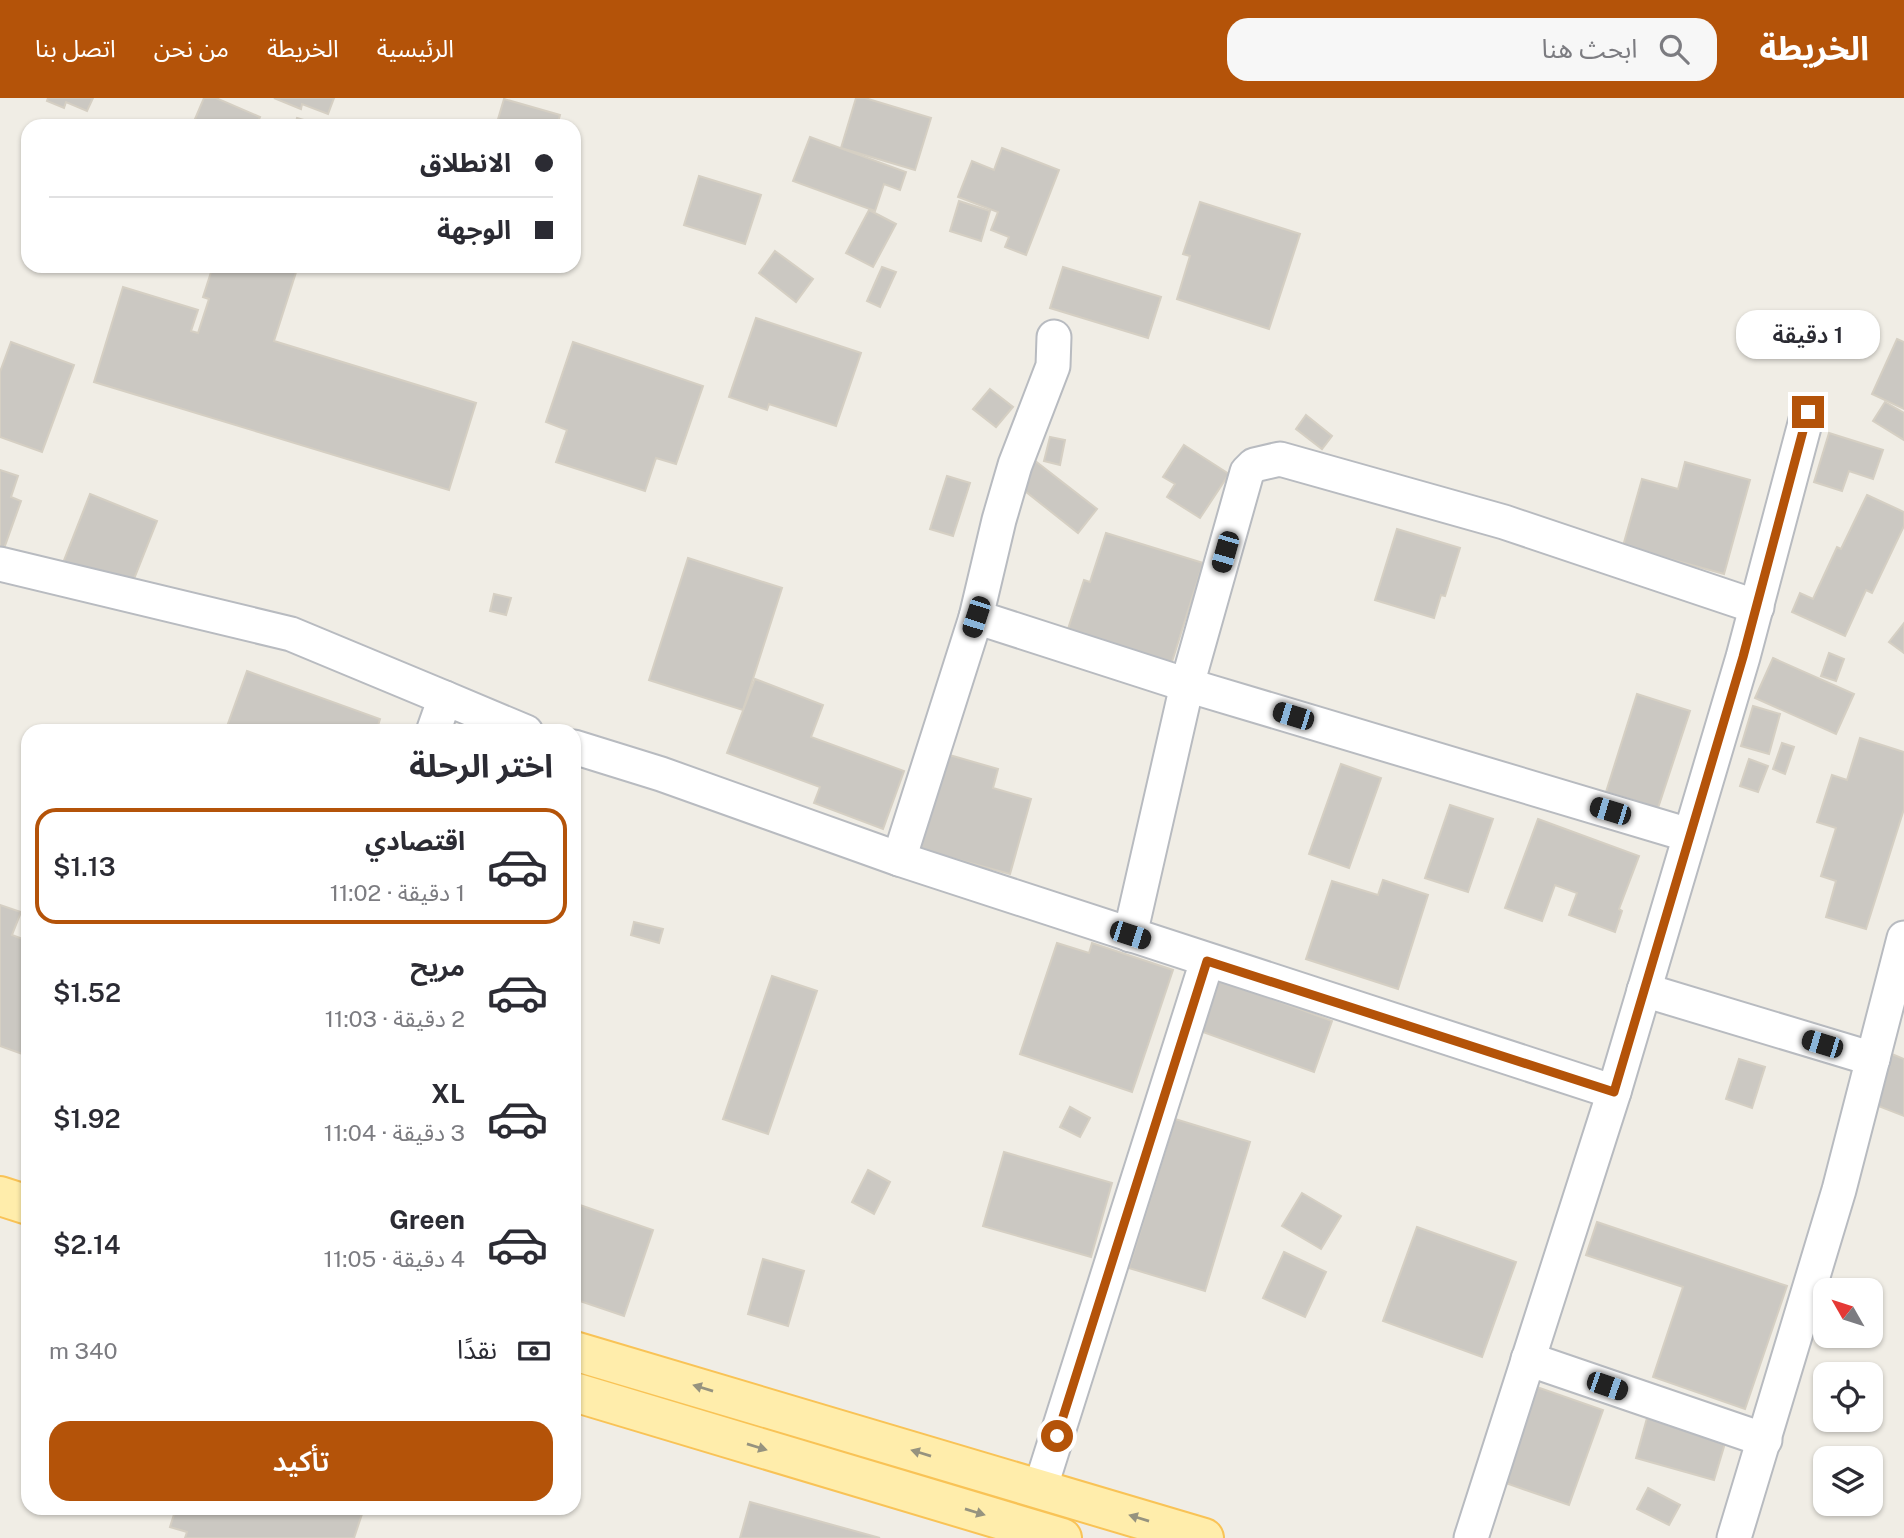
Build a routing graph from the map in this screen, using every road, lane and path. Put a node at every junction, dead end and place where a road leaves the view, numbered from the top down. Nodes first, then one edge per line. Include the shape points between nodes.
1 (1054, 337) dead end
2 (1808, 412) dead end
3 (0, 564) edge
4 (1756, 607) junction
5 (976, 617) junction
6 (1187, 685) junction
7 (445, 698) junction
8 (436, 724) edge
9 (508, 724) edge
10 (581, 749) edge
11 (1689, 835) junction
12 (899, 859) junction
13 (1130, 935) junction
14 (1904, 938) edge
15 (1207, 961) junction
16 (1644, 990) junction
17 (1886, 1042) edge
18 (1614, 1092) junction
19 (581, 1353) edge
20 (1528, 1359) junction
21 (581, 1394) edge
22 (1765, 1440) junction
23 (1040, 1489) junction
24 (1062, 1538) edge
25 (1204, 1538) edge
26 (1471, 1538) edge
27 (1734, 1538) edge

1 - 5 street via 1053,366 999,520
2 - 4 street
3 - 7 street via 291,634
4 - 6 street via 1504,522 1280,459 1254,465 1247,472
4 - 11 street
5 - 6 street
5 - 12 street
6 - 11 street
6 - 13 street
7 - 8 street
7 - 9 street
10 - 12 street
11 - 16 street
12 - 13 street
13 - 15 street
14 - 17 street
15 - 18 street
15 - 23 street
16 - 17 street
16 - 18 street
17 - 22 street
18 - 20 street
23 -> 19 main road
20 - 22 street
20 - 26 street
21 -> 24 main road
22 - 27 street
25 -> 23 main road

